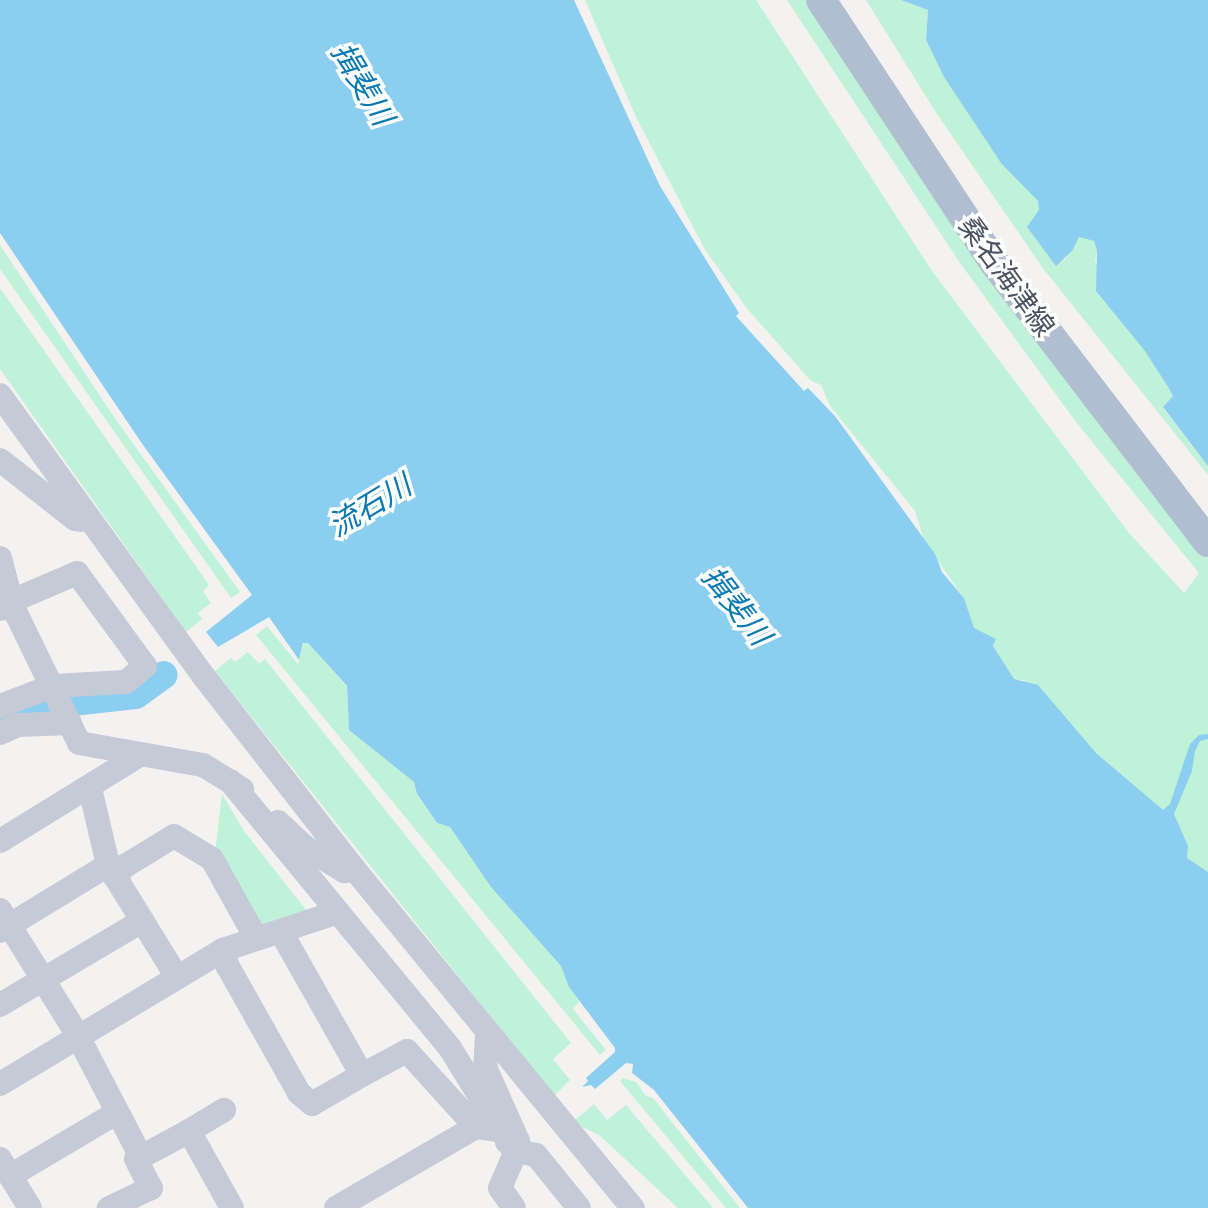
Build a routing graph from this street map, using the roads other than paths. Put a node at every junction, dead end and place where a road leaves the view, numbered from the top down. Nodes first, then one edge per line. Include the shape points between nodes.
1 (821, 0) edge
2 (0, 395) edge
3 (0, 460) edge
4 (88, 521) junction
5 (1208, 542) edge
6 (0, 558) edge
7 (9, 605) edge
8 (0, 706) edge
9 (64, 711) junction
10 (0, 733) edge
11 (138, 756) junction
12 (230, 781) junction
13 (92, 786) junction
14 (0, 841) edge
15 (355, 870) junction
16 (111, 871) junction
17 (338, 912) junction
18 (142, 921) junction
19 (3, 922) edge
20 (281, 932) junction
21 (256, 938) junction
22 (223, 950) junction
23 (177, 977) junction
24 (43, 979) junction
25 (0, 1005) edge
26 (487, 1034) junction
27 (80, 1041) junction
28 (362, 1075) junction
29 (0, 1084) edge
30 (224, 1110) dead end
31 (116, 1113) junction
32 (487, 1129) junction
33 (189, 1131) junction
34 (516, 1151) junction
35 (141, 1157) junction
36 (5, 1167) edge
37 (30, 1208) edge
38 (109, 1208) edge
39 (232, 1208) edge
40 (336, 1208) edge
41 (514, 1208) edge
42 (579, 1208) edge
43 (633, 1208) edge

1 - 5 main road, 桑名海津線 via 993,261
2 - 4 street
3 - 4 street via 75,519
4 - 15 street
6 - 7 street
7 - 9 street
7 - 9 street via 77,573 145,666 126,682
8 - 9 street
9 - 10 street
9 - 11 street
9 - 13 street
11 - 12 street via 203,765
11 - 13 street
12 - 15 street via 305,847 344,871
12 - 17 street
13 - 14 street
13 - 16 street
15 - 26 street
16 - 18 street
16 - 19 street
16 - 21 street via 174,836 212,859
17 - 20 street
17 - 32 street via 450,1048 492,1116
18 - 23 street
18 - 24 street
19 - 24 street
20 - 21 street
20 - 28 street
21 - 22 street
22 - 23 street
22 - 28 street via 299,1093 312,1104
23 - 27 street
24 - 25 street
24 - 27 street
26 - 34 street via 485,1067 518,1141
26 - 43 street
27 - 29 street
27 - 31 street
28 - 32 street via 407,1051
30 - 33 street
31 - 35 street
31 - 36 street
32 - 34 street
32 - 40 street
33 - 35 street
33 - 39 street
34 - 41 street via 500,1188
34 - 42 street via 536,1155
35 - 38 street via 136,1159 151,1188
36 - 37 street

